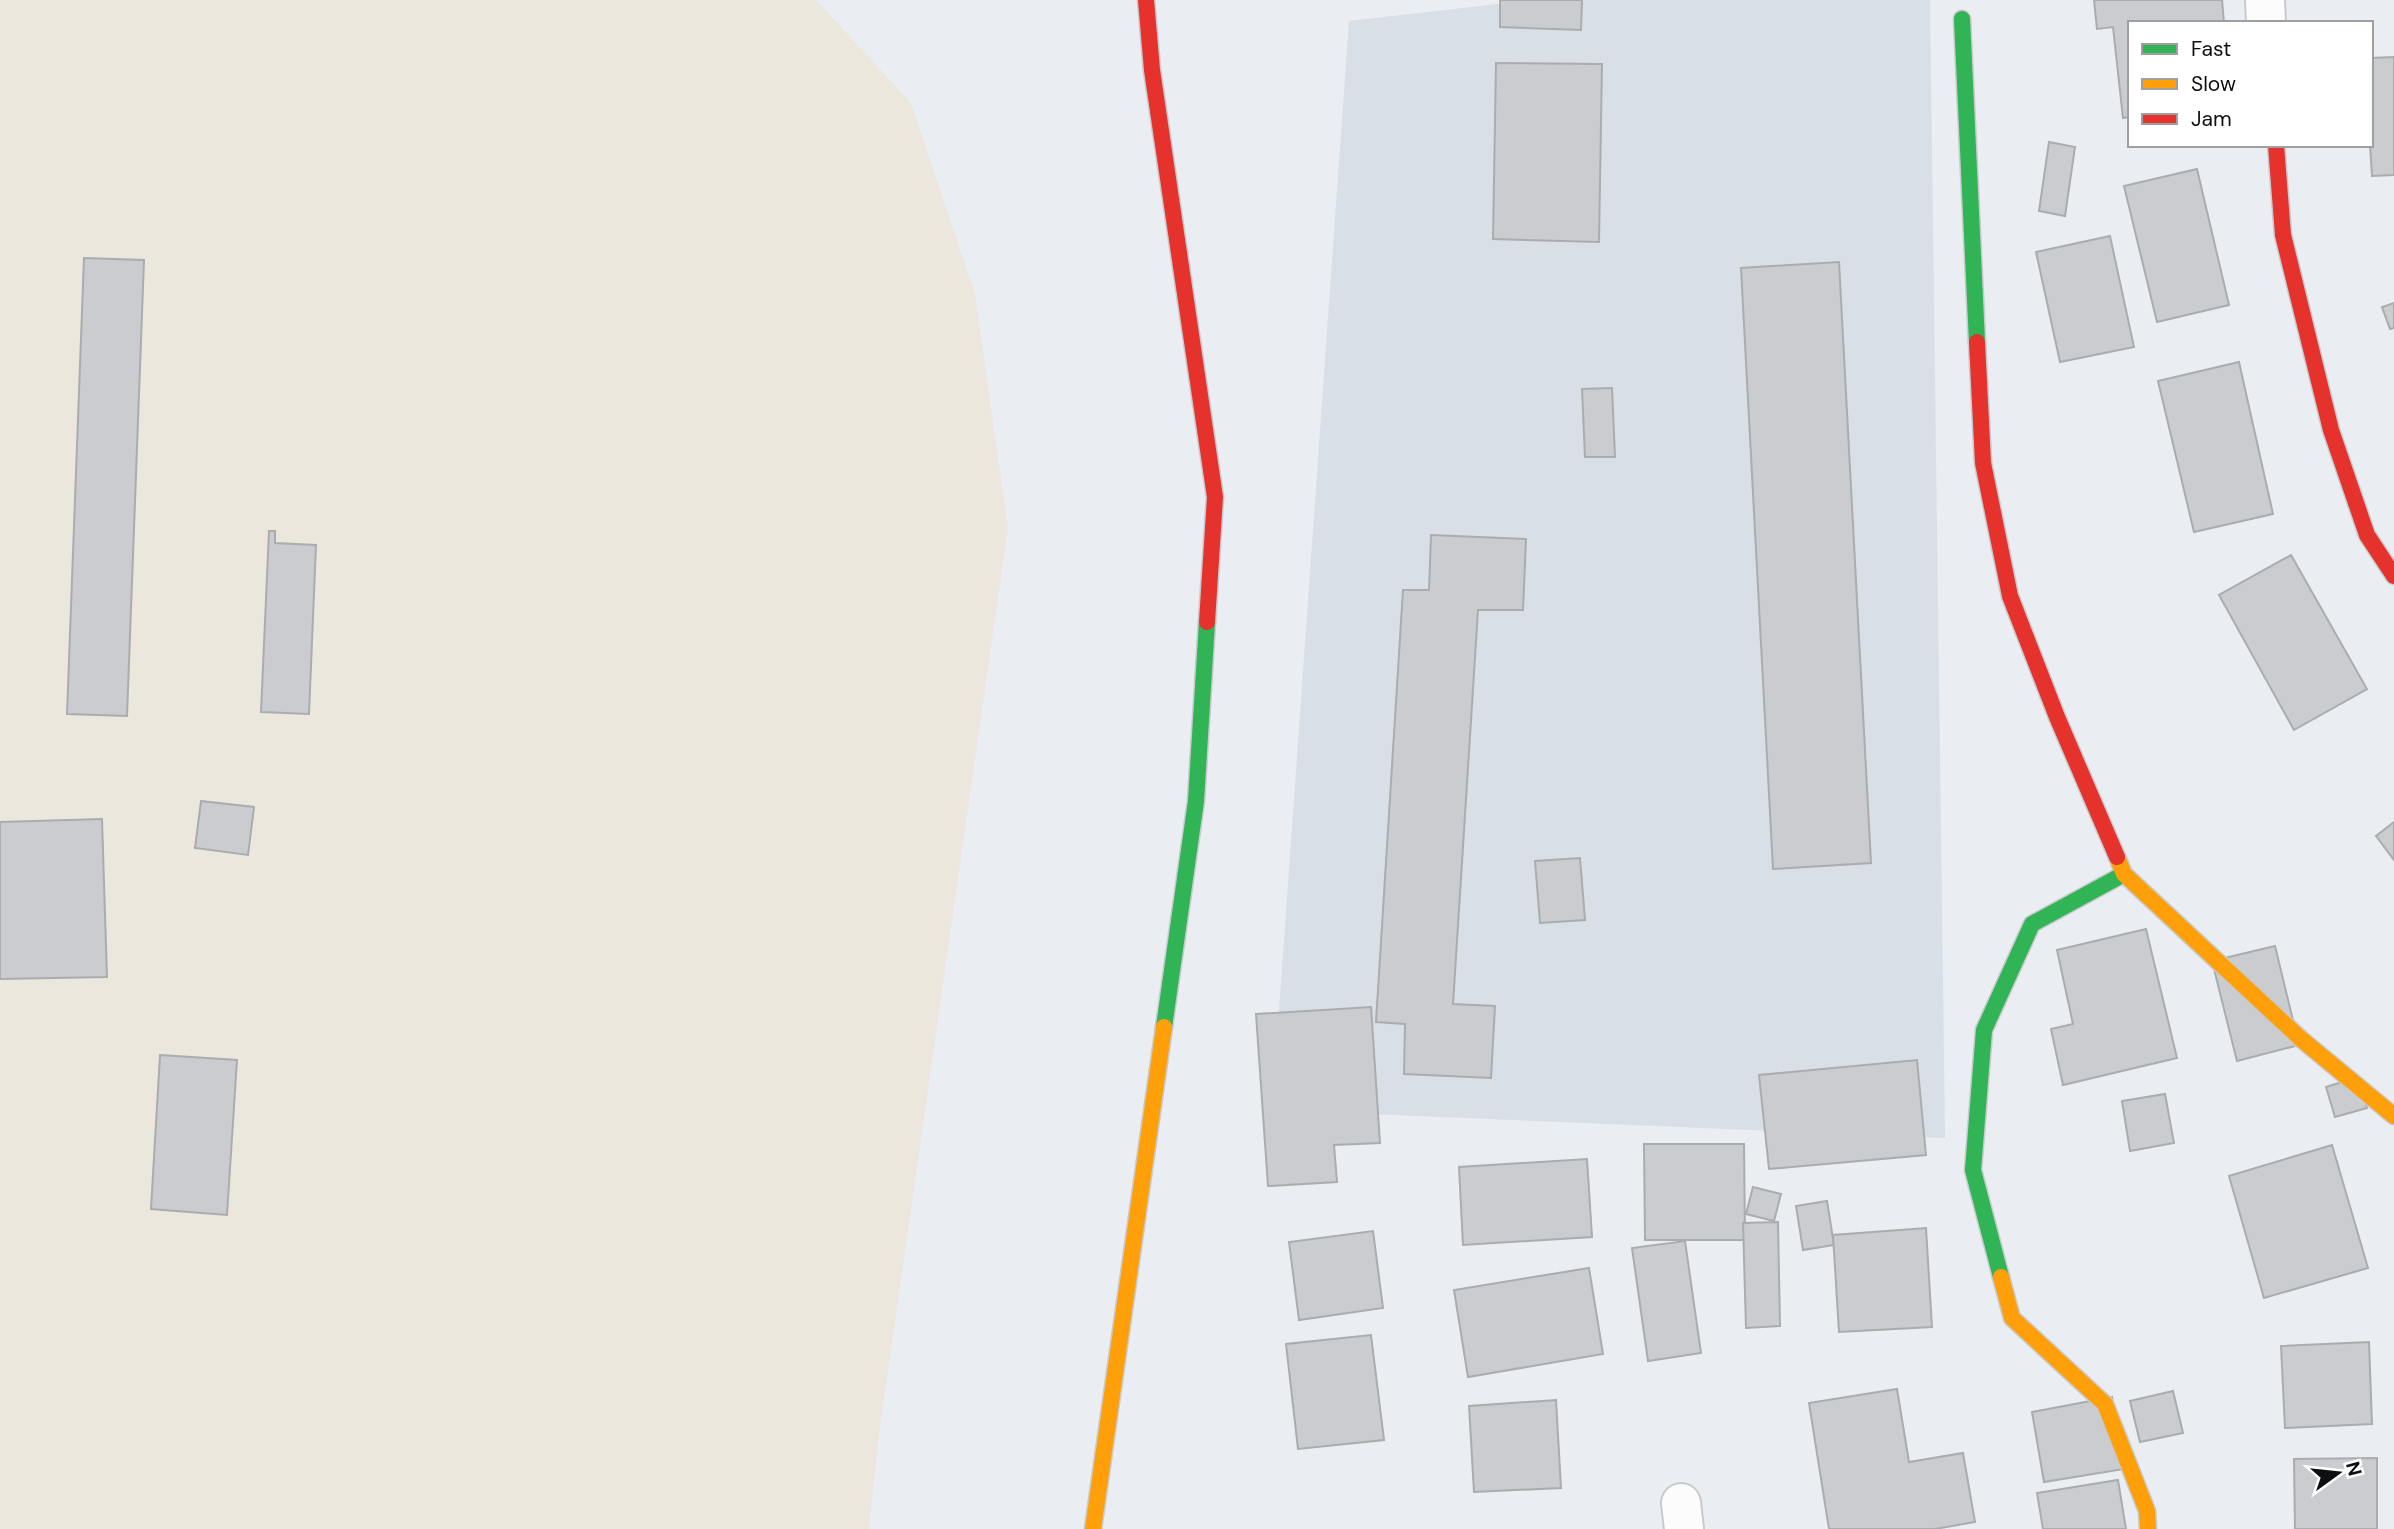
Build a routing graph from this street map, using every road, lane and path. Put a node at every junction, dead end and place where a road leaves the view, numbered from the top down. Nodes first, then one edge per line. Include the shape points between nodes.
1 (1146, 0) edge
2 (2265, 0) edge
3 (1962, 19) dead end
4 (2266, 21) edge
5 (2276, 147) edge
6 (2394, 576) edge
7 (2124, 874) junction
8 (2394, 1116) edge
9 (1093, 1529) edge
10 (2148, 1529) edge

1 - 9 street via 1154,84 1215,497 1196,802
2 - 4 street
3 - 7 street via 1983,463 2010,596
5 - 6 street via 2283,236 2331,429 2367,535
7 - 8 street via 2301,1039
7 - 10 street via 2032,924 1983,1030 1973,1170 2012,1318 2105,1404 2147,1511

